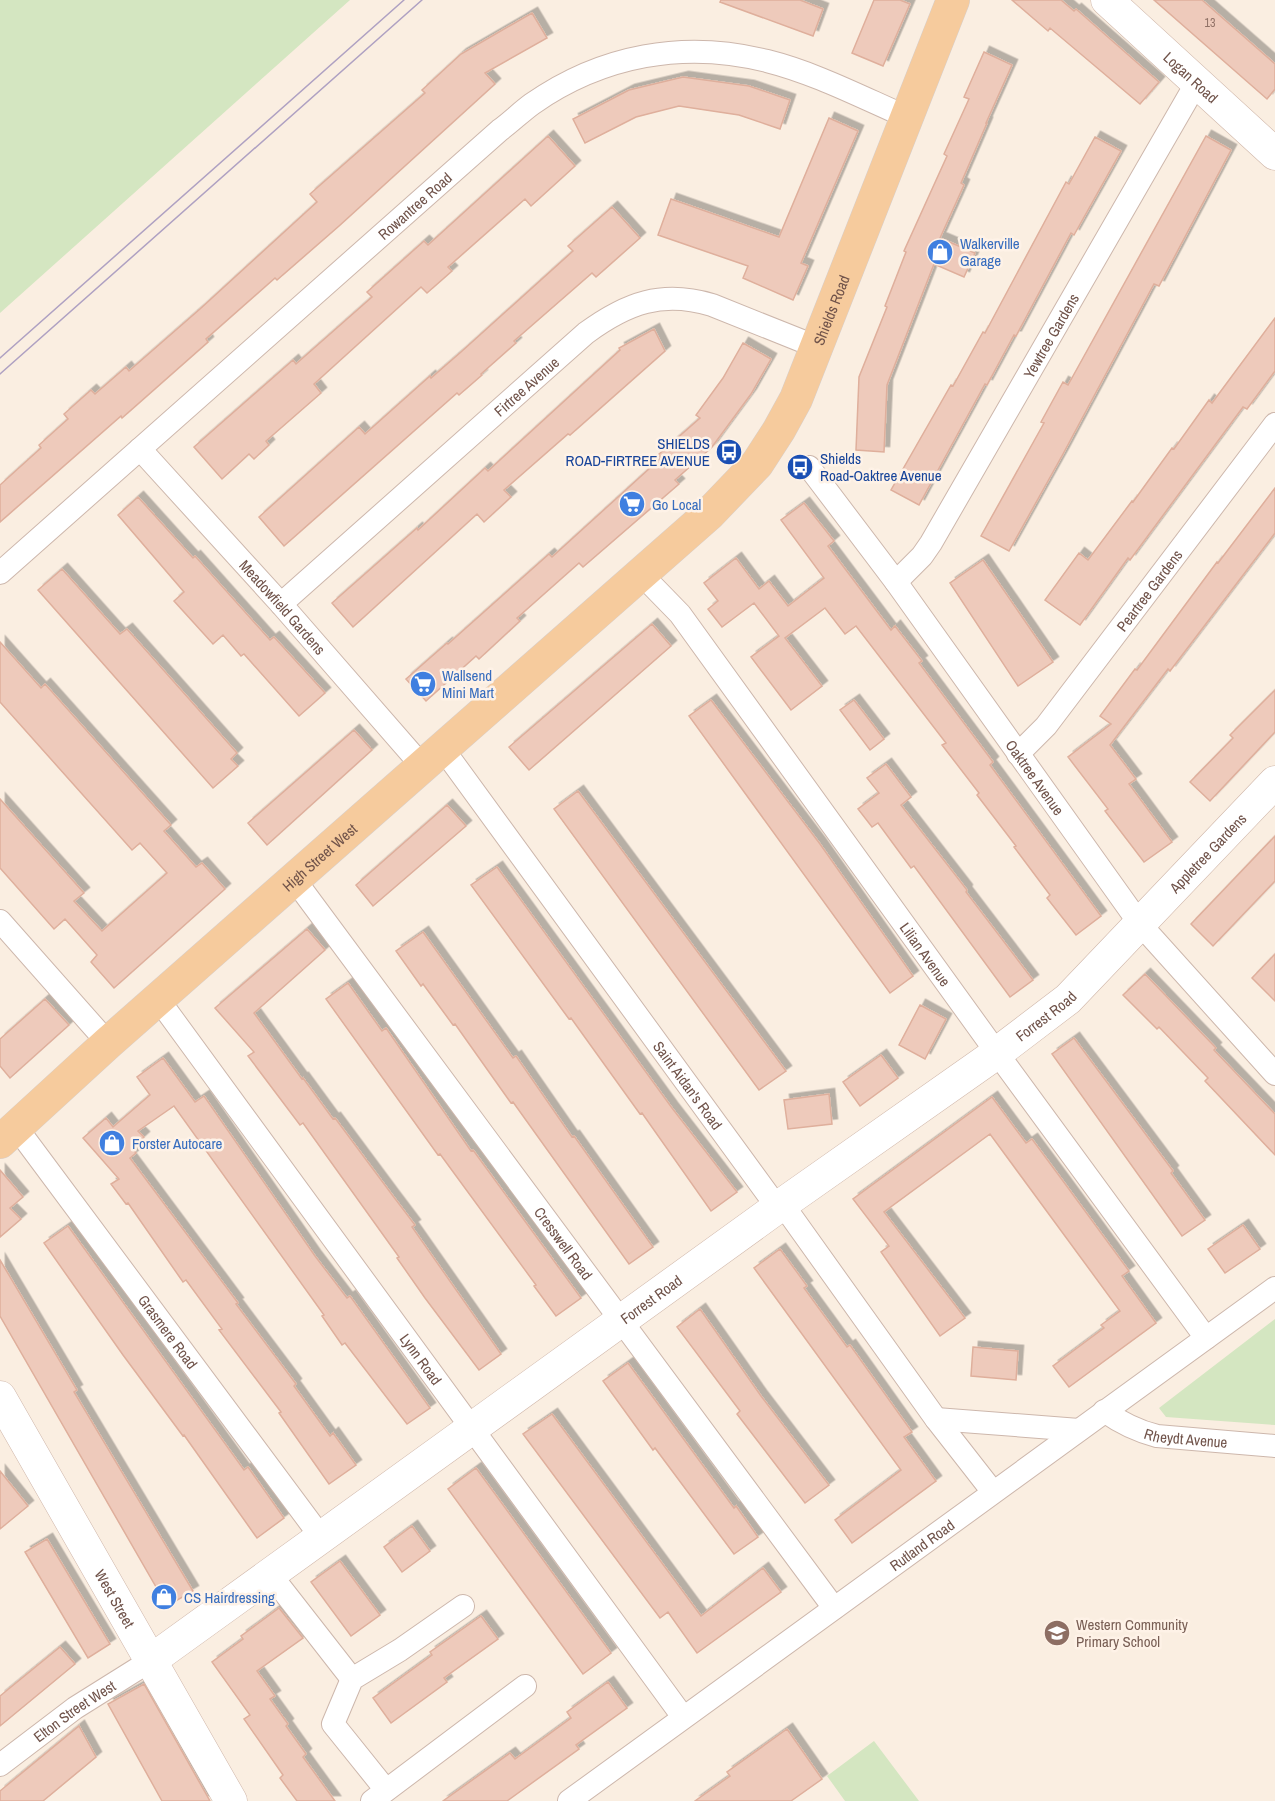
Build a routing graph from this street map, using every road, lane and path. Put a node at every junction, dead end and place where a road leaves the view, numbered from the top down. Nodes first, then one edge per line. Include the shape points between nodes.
1 (953, 0) edge
2 (1107, 0) edge
3 (1197, 82) junction
4 (907, 117) junction
5 (1275, 154) edge
6 (818, 347) junction
7 (1275, 424) edge
8 (140, 448) junction
9 (809, 467) dead end
10 (0, 573) edge
11 (642, 575) junction
12 (896, 582) junction
13 (281, 604) junction
14 (1018, 754) junction
15 (433, 758) junction
16 (1275, 782) edge
17 (294, 879) junction
18 (0, 921) edge
19 (1140, 924) junction
20 (158, 999) junction
21 (108, 1043) junction
22 (997, 1053) junction
23 (1270, 1060) edge
24 (8, 1134) edge
25 (781, 1205) junction
26 (1275, 1288) edge
27 (621, 1320) junction
28 (1206, 1338) junction
29 (0, 1397) edge
30 (1104, 1412) junction
31 (936, 1419) junction
32 (472, 1427) junction
33 (1079, 1430) junction
34 (1275, 1446) edge
35 (993, 1492) junction
36 (321, 1537) junction
37 (270, 1574) junction
38 (463, 1606) dead end
39 (834, 1608) junction
40 (150, 1661) junction
41 (352, 1679) junction
42 (525, 1686) dead end
43 (683, 1717) junction
44 (0, 1765) edge
45 (379, 1796) edge
46 (231, 1801) edge
47 (569, 1801) edge

1 - 4 main road, Shields Road
2 - 3 street, Logan Road
3 - 5 street, Logan Road
3 - 12 street, Yewtree Gardens via 931,543
4 - 6 main road, Shields Road
4 - 8 street, Rowantree Road via 795,70 731,54 689,51 644,55 601,67 532,104 500,130
6 - 11 main road, Shields Road via 796,399 757,464
6 - 13 street, Firtree Avenue via 696,300 660,299 623,309 586,333
7 - 14 street, Peartree Gardens via 1046,726
8 - 10 street, Rowantree Road
8 - 13 street, Meadowfield Gardens
9 - 12 street, Oaktree Avenue
11 - 15 main road, High Street West
11 - 22 street, Lilian Avenue via 680,614
12 - 14 street, Oaktree Avenue
13 - 15 street, Meadowfield Gardens
14 - 19 street, Oaktree Avenue
15 - 17 main road, High Street West
15 - 25 street, Saint Aidan's Road via 769,1196
16 - 19 street, Appletree Gardens
17 - 20 main road, High Street West
17 - 27 street, Cresswell Road
18 - 21 street
19 - 22 street, Forrest Road via 1068,999
19 - 23 street, Oaktree Avenue
20 - 21 main road, High Street West
20 - 32 street, Lynn Road
21 - 24 main road, High Street West
22 - 25 street, Forrest Road
22 - 28 street, Lilian Avenue
24 - 36 street, Grasmere Road
25 - 27 street, Forrest Road
25 - 31 street, Saint Aidan's Road
26 - 28 street, Rutland Road
27 - 32 street, Forrest Road
27 - 39 street, Cresswell Road
28 - 30 street, Rutland Road
29 - 40 street, West Street
30 - 33 street, Rutland Road
30 - 34 street, Rheydt Avenue via 1120,1423 1156,1436
31 - 33 street
31 - 35 street, Saint Aidan's Road
32 - 36 street, Forrest Road
32 - 43 street, Lynn Road
33 - 35 street, Rutland Road
35 - 39 street, Rutland Road
36 - 37 street, Forrest Road
37 - 40 street, Forrest Road
37 - 41 street
38 - 41 street
39 - 43 street, Rutland Road
40 - 44 street, Elton Street West via 75,1708
40 - 46 street, West Street
41 - 45 street via 333,1724
42 - 45 street
43 - 47 street, Rutland Road

